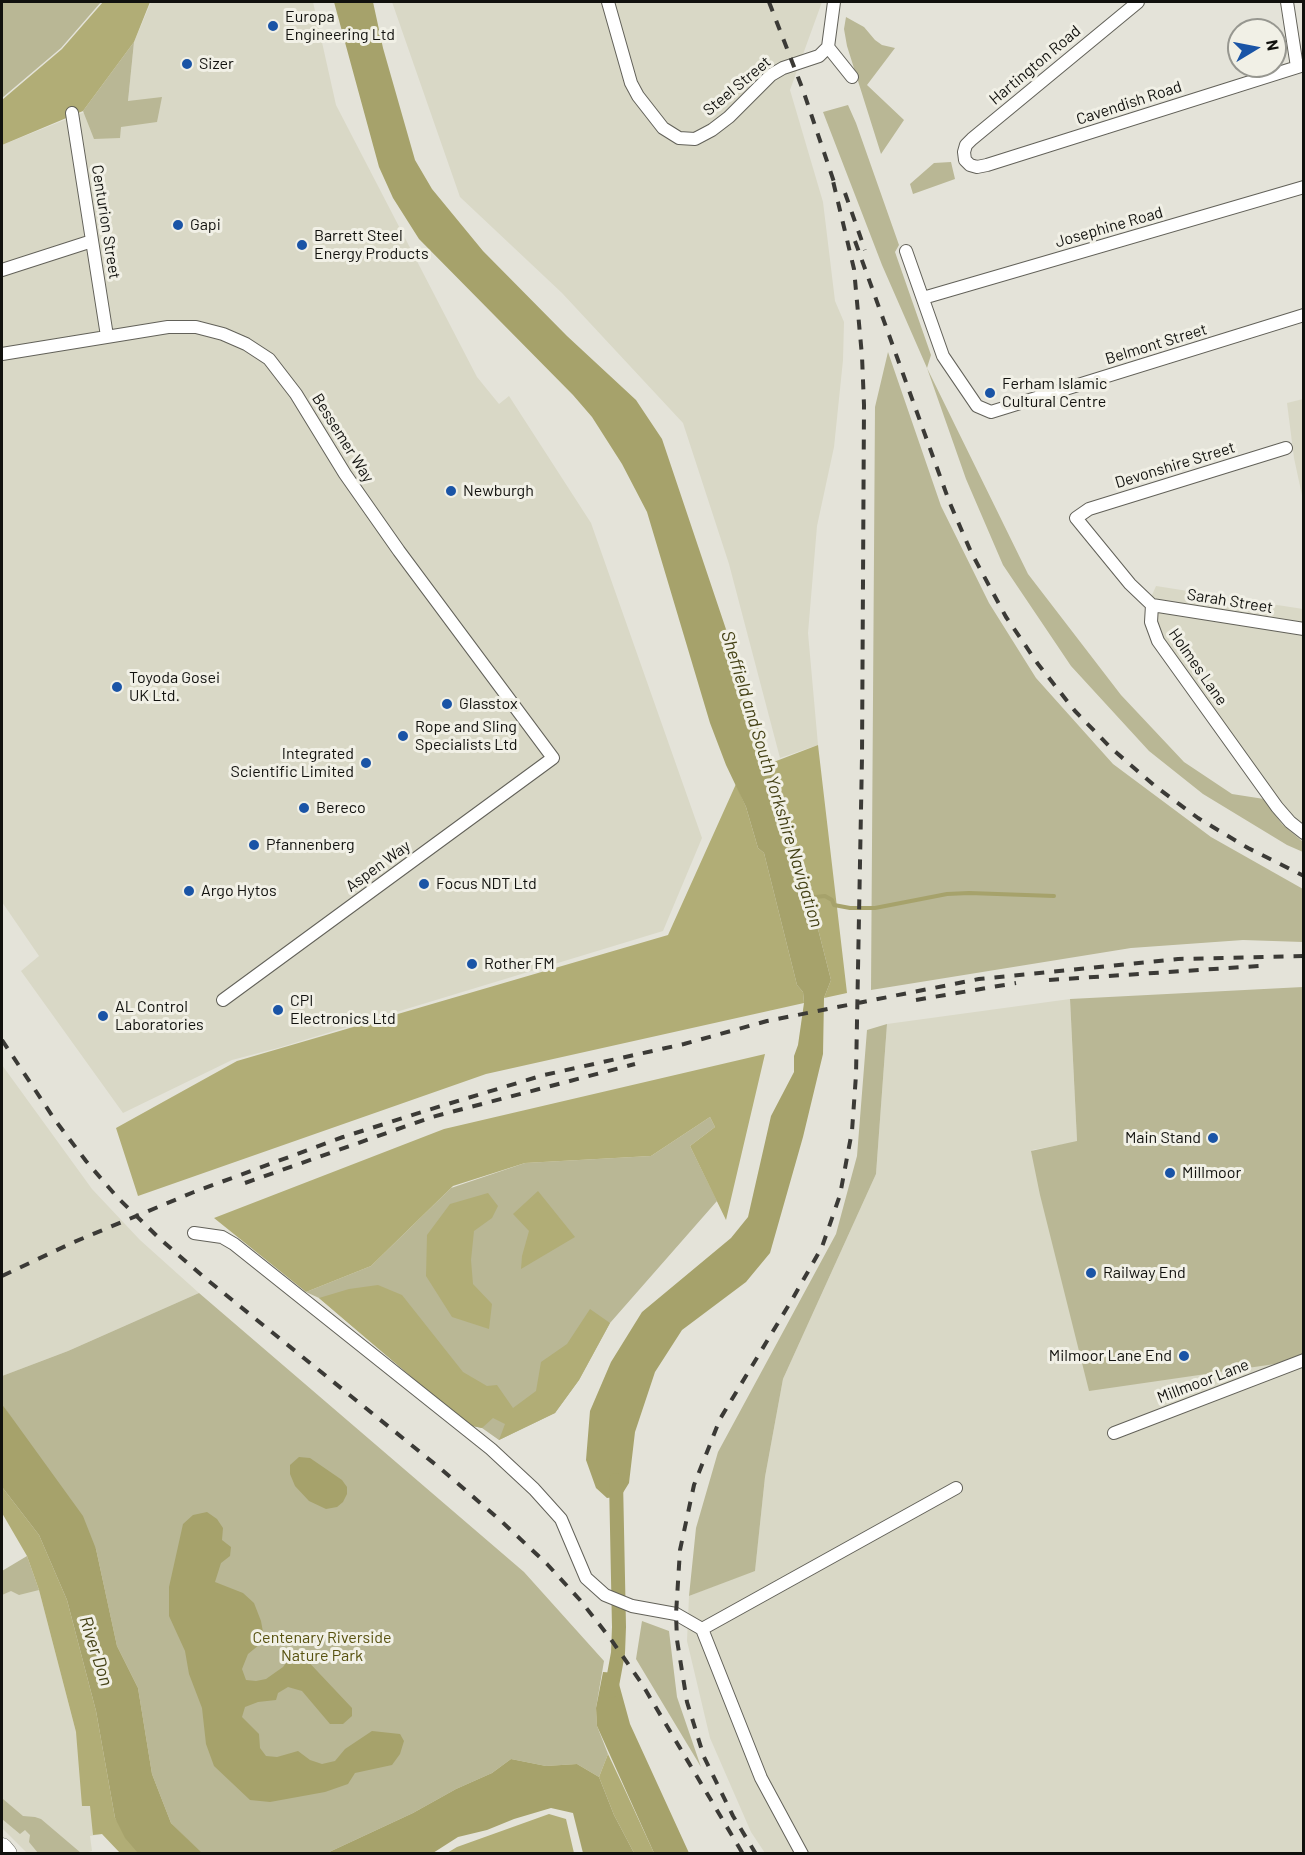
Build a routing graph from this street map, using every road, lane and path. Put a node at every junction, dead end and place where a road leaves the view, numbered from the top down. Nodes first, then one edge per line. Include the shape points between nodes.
1 (608, 2) edge
2 (834, 2) edge
3 (1138, 2) edge
4 (1287, 2) edge
5 (828, 47) junction
6 (1300, 66) edge
7 (852, 77) dead end
8 (72, 113) dead end
9 (965, 159) joint
10 (1304, 188) edge
11 (92, 241) junction
12 (906, 251) dead end
13 (2, 270) edge
14 (923, 298) junction
15 (1304, 315) edge
16 (107, 336) junction
17 (2, 354) edge
18 (1286, 448) dead end
19 (1152, 605) junction
20 (1304, 629) edge
21 (553, 758) joint
22 (1304, 833) edge
23 (223, 1000) dead end
24 (194, 1233) dead end
25 (1304, 1360) edge
26 (1114, 1433) dead end
27 (956, 1488) dead end
28 (702, 1629) junction
29 (2, 1848) edge
30 (7, 1854) edge
31 (802, 1854) edge

1 - 5 street, Steel Street via 631,83 663,128 679,138 695,139 712,130 771,75 819,56
2 - 5 street
3 - 9 street, Hartington Road via 972,139 966,145
4 - 6 street
5 - 7 street
6 - 9 street, Cavendish Road via 987,165 970,165
8 - 11 street, Centurion Street
10 - 14 street, Josephine Road
11 - 13 street
11 - 16 street, Centurion Street
12 - 14 street, Belmont Street
14 - 15 street, Belmont Street via 943,356 977,406 991,412
16 - 17 street, Bessemer Way
16 - 21 street, Bessemer Way via 196,327 246,344 269,359 399,551
18 - 19 street, Devonshire Street via 1089,509 1076,518 1130,585
19 - 20 street, Sarah Street
19 - 22 street, Holmes Lane via 1151,622 1158,641 1277,807
21 - 23 street, Aspen Way
24 - 28 street via 234,1244 490,1449 561,1519 586,1578 605,1594 627,1604 676,1614
25 - 26 street, Millmoor Lane
27 - 28 street
28 - 31 street via 761,1778
29 - 30 main road

